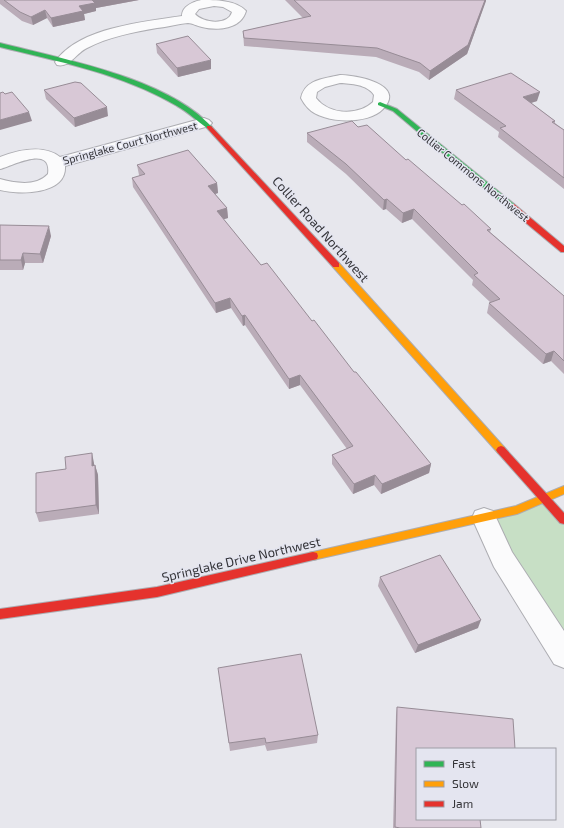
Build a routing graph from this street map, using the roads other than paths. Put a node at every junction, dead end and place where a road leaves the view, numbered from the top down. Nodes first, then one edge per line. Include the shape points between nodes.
1 (190, 19) dead end
2 (0, 45) edge
3 (62, 62) junction
4 (380, 104) dead end
5 (204, 123) junction
6 (56, 163) junction
7 (0, 164) edge
8 (0, 184) edge
9 (564, 250) edge
10 (564, 490) edge
11 (545, 497) junction
12 (484, 518) junction
13 (564, 520) edge
14 (0, 614) edge
15 (564, 655) edge

1 - 3 street via 96,39 80,46
2 - 3 street, Collier Road Northwest
3 - 5 street, Collier Road Northwest via 121,77 153,90 181,105
4 - 9 street, Collier Commons Northwest via 395,110
5 - 6 street, Springlake Court Northwest
5 - 11 street, Collier Road Northwest via 278,199
6 - 7 street, Springlake Court Northwest via 51,158 33,154 13,157
6 - 8 street, Springlake Court Northwest via 56,174 43,184 13,189
10 - 11 street
11 - 12 street, Springlake Drive Northwest via 517,510
11 - 13 street, Collier Road Northwest
12 - 14 street, Springlake Drive Northwest via 157,592
12 - 15 street via 503,559

